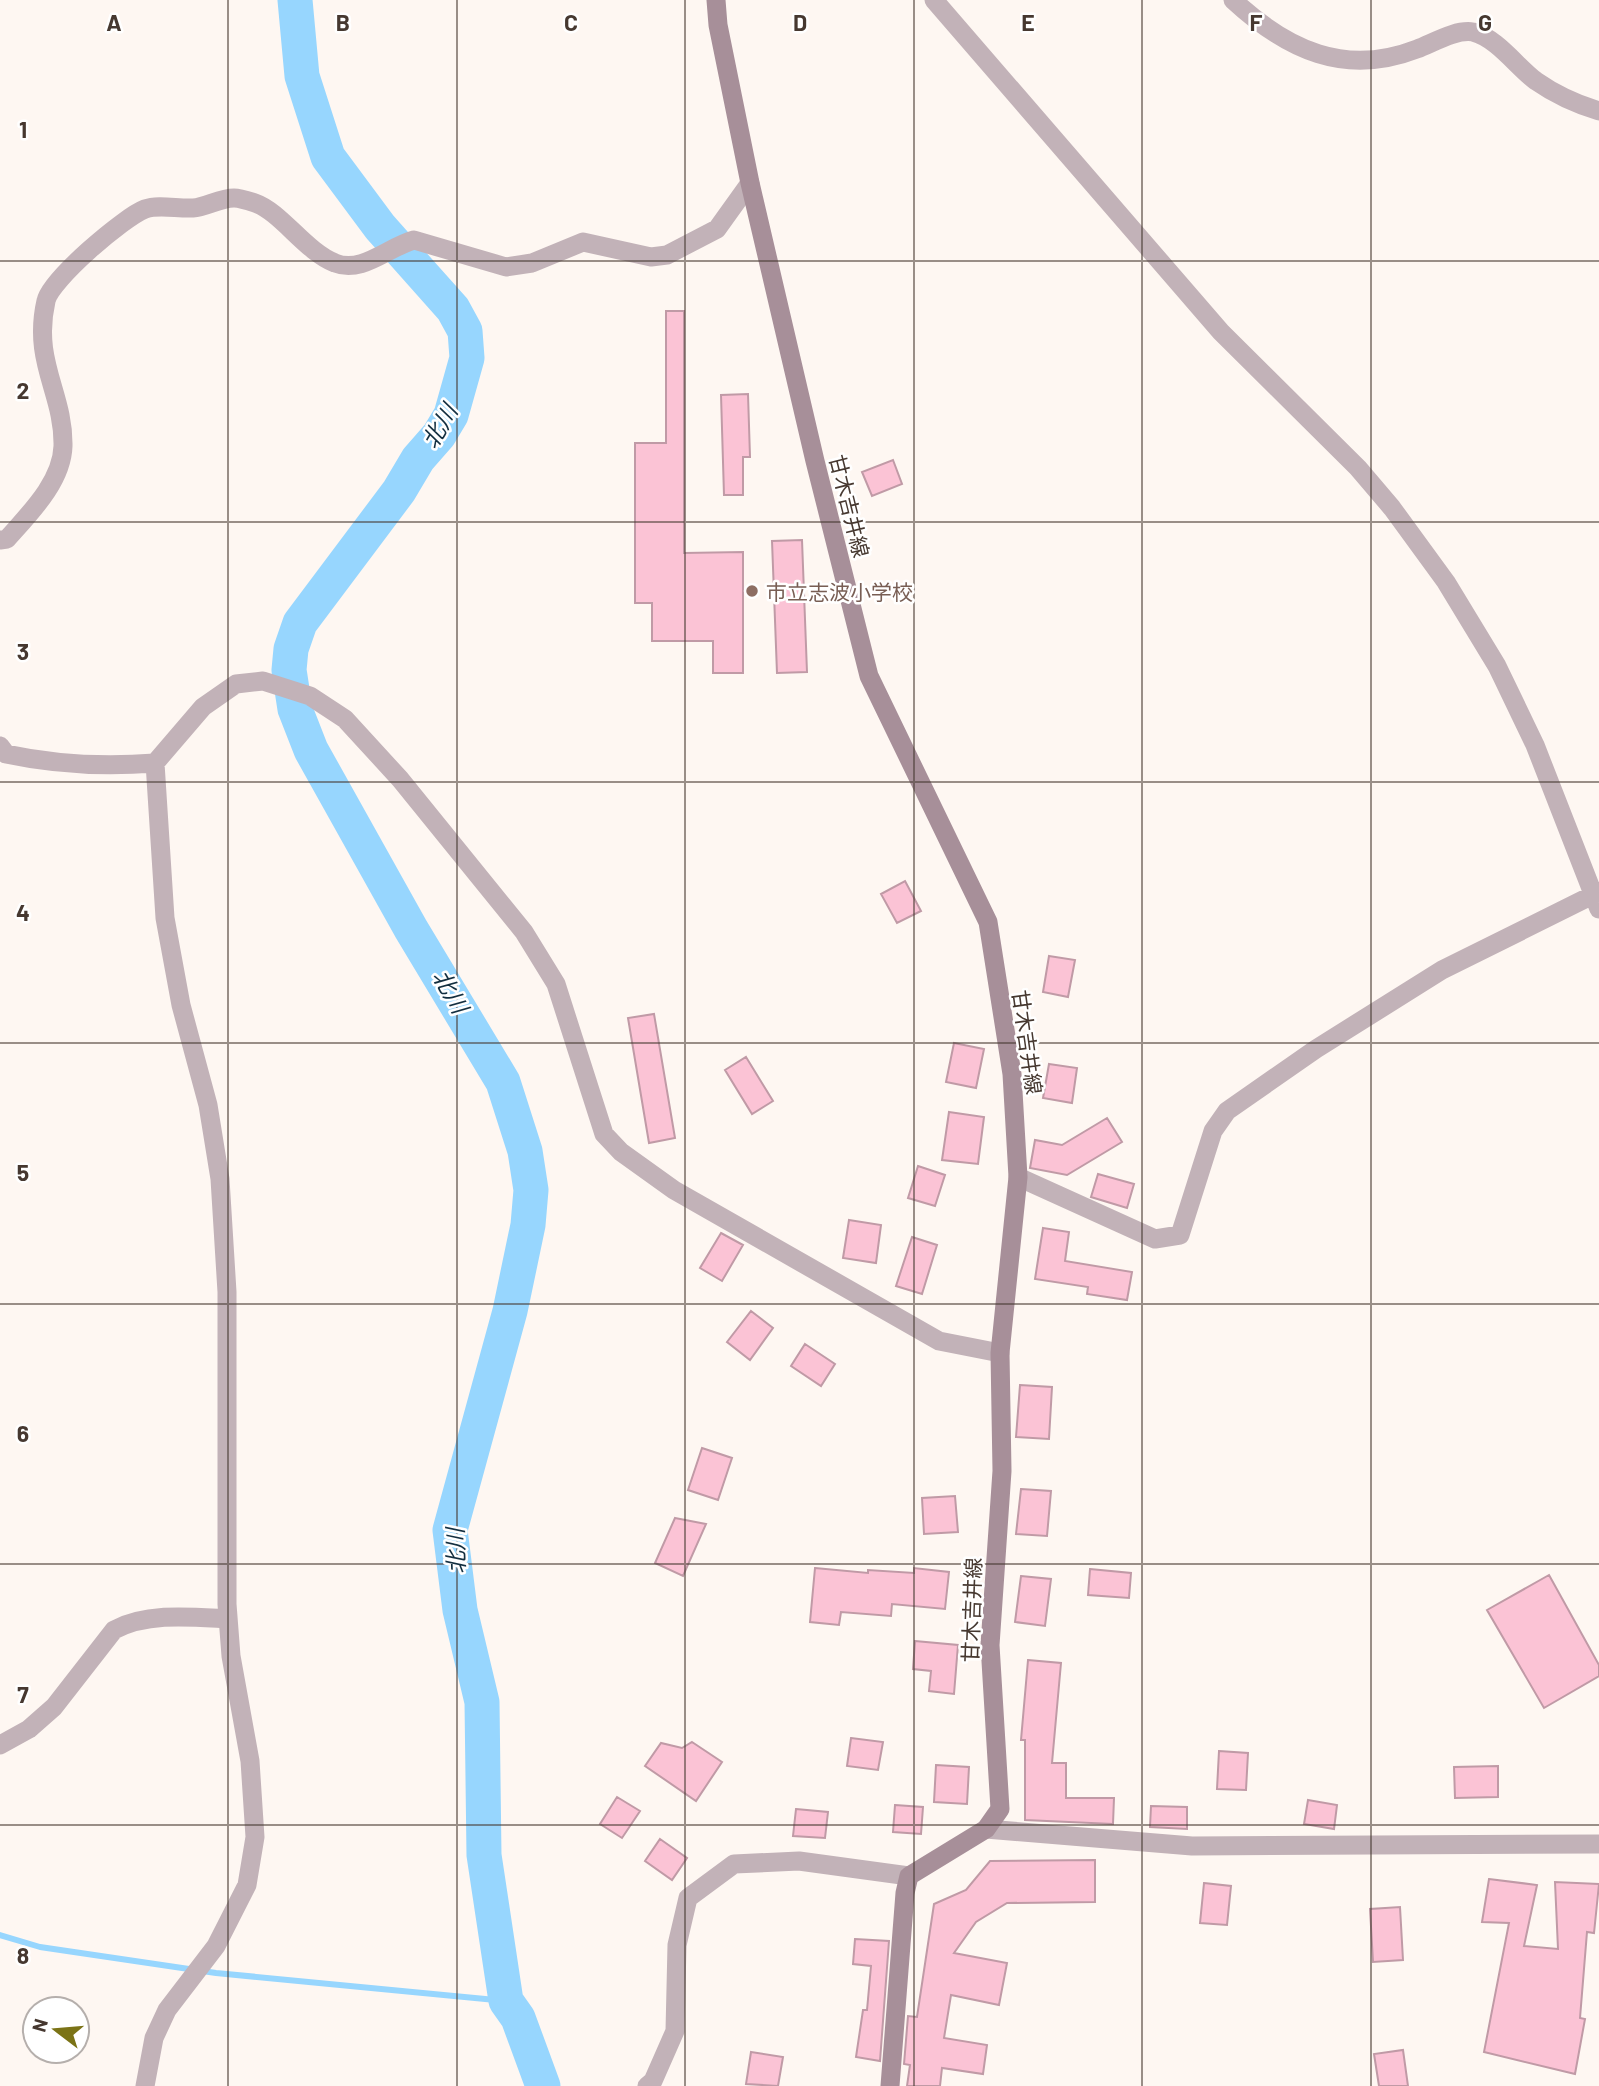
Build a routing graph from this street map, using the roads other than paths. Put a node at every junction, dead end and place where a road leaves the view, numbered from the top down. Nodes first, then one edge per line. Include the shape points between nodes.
1 (716, 0) edge
2 (934, 0) edge
3 (1233, 0) edge
4 (1599, 111) edge
5 (750, 183) junction
6 (0, 540) edge
7 (0, 746) edge
8 (155, 763) junction
9 (1597, 898) edge
10 (1018, 1177) junction
11 (1000, 1353) junction
12 (228, 1619) junction
13 (0, 1745) edge
14 (986, 1829) junction
15 (1599, 1844) edge
16 (909, 1876) junction
17 (145, 2086) edge
18 (647, 2086) edge
19 (890, 2086) edge

1 - 5 main road, 甘木吉井線
2 - 9 street via 1221,332 1392,508 1446,582 1497,666
3 - 4 street via 1289,44 1342,61 1396,57 1472,32 1486,38 1536,81
5 - 6 street via 717,229 667,254 651,257 583,242 532,263 506,267 414,240 358,266 335,263 257,203 233,198 194,208 148,208 125,219 47,294 40,326 64,448 41,500 7,539
5 - 10 main road, 甘木吉井線 via 869,676 988,922 1012,1074
7 - 8 street via 6,754 54,764
8 - 11 street via 203,707 236,684 263,681 310,696 345,719 400,779 524,932 556,984 604,1134 621,1152 674,1190 939,1342
8 - 12 street via 165,918 181,1005 208,1105 220,1179 228,1293
9 - 10 street via 1442,970 1227,1111 1213,1131 1180,1235 1156,1239
10 - 11 main road, 甘木吉井線
11 - 14 main road, 甘木吉井線 via 1002,1471 990,1645 1000,1809
12 - 13 street via 163,1618 114,1630 54,1707
12 - 17 street via 251,1774 255,1837 247,1885 216,1946 167,2010 153,2038
14 - 15 street via 1192,1846
14 - 16 main road
16 - 18 street via 799,1861 734,1864 688,1898 677,1945 675,2031
16 - 19 main road

